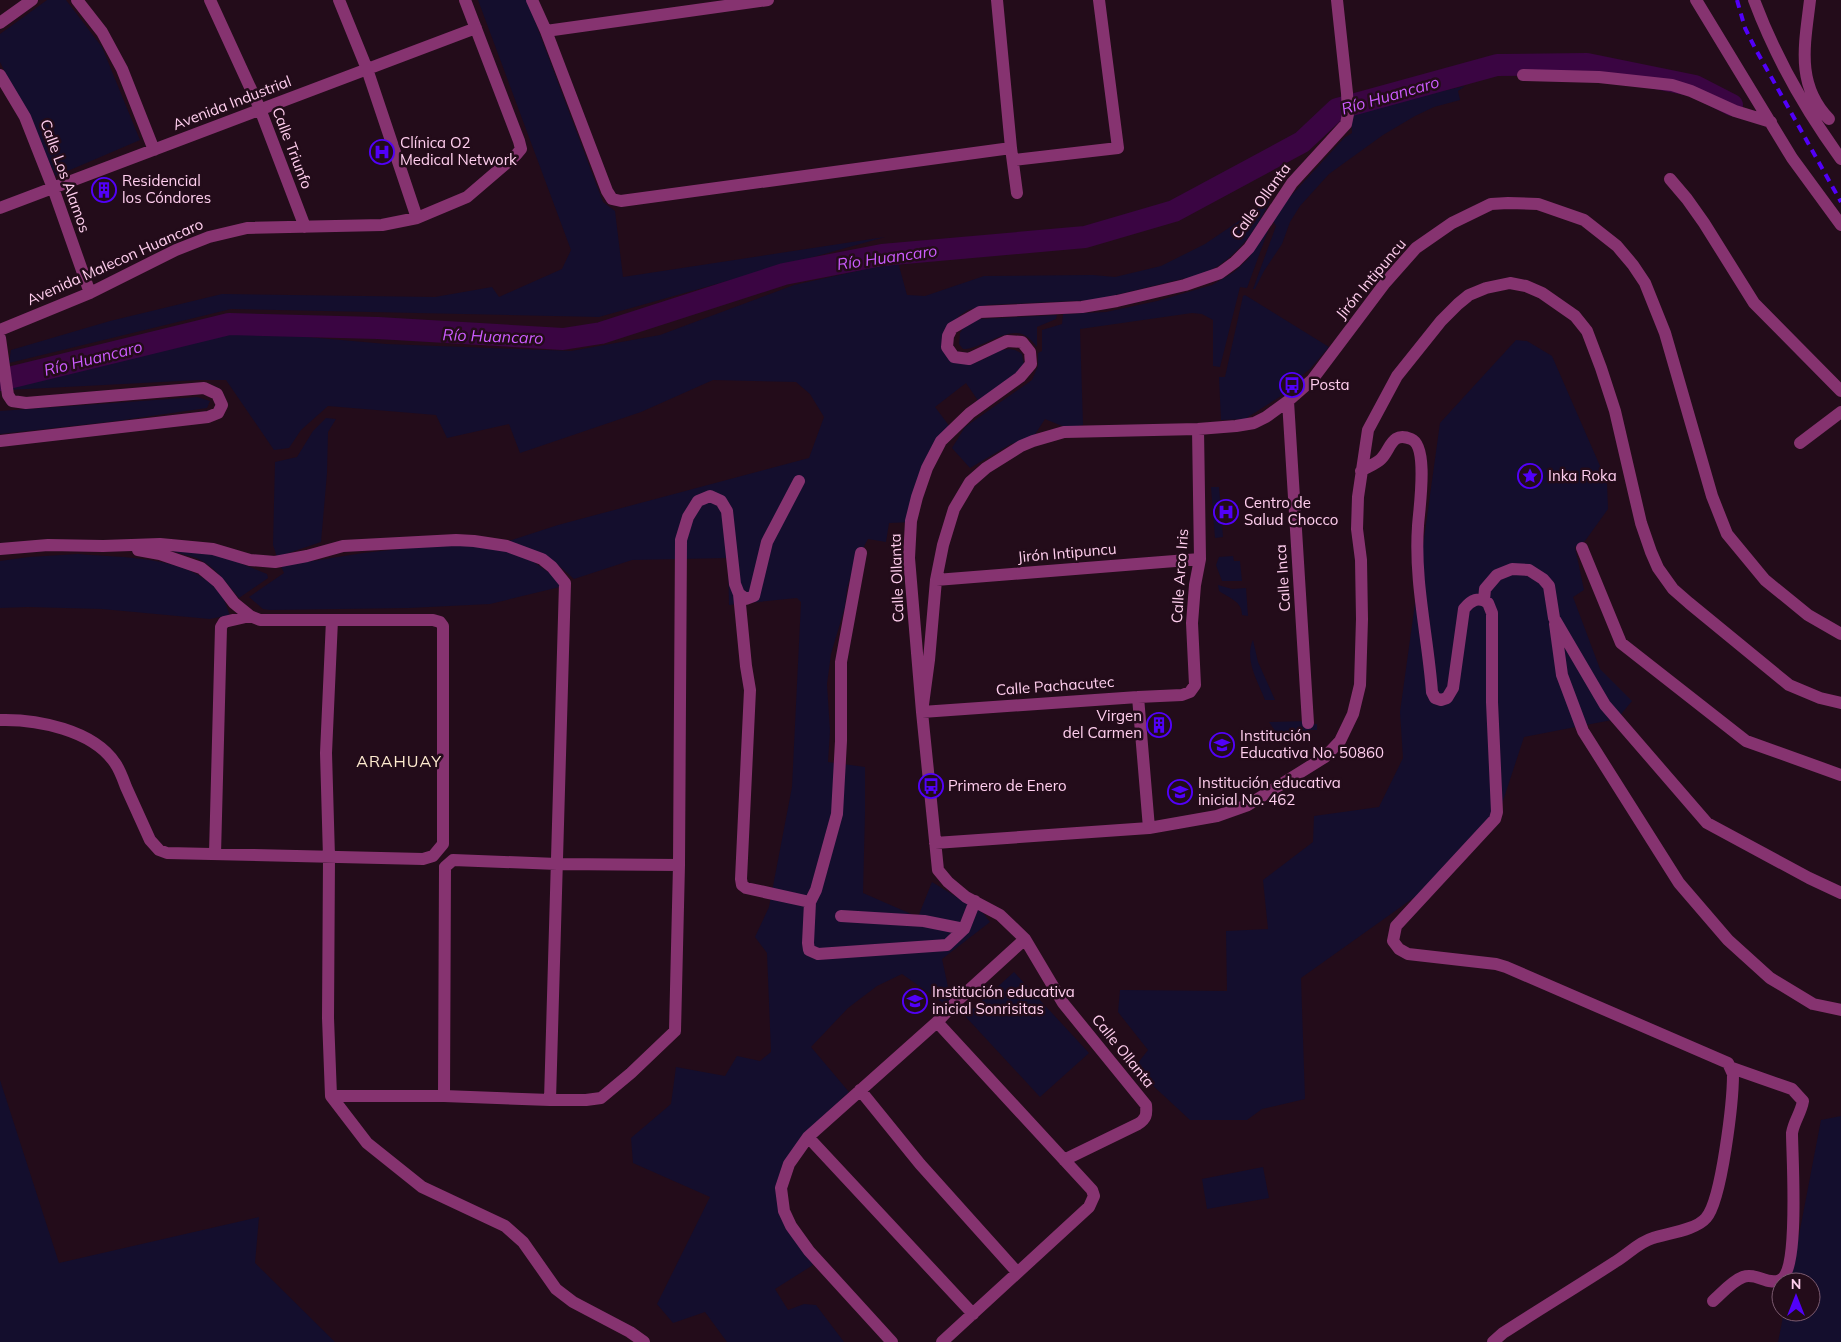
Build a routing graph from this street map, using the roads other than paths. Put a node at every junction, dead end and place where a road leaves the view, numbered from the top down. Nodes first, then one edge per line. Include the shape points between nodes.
1 (32, 0) edge
2 (77, 0) edge
3 (210, 0) edge
4 (339, 0) edge
5 (465, 0) edge
6 (532, 0) edge
7 (768, 0) edge
8 (997, 0) edge
9 (1099, 0) edge
10 (1337, 0) edge
11 (1696, 0) edge
12 (1754, 0) edge
13 (1810, 0) edge
14 (714, 4) edge
15 (0, 23) edge
16 (476, 28) junction
17 (546, 32) junction
18 (366, 69) junction
19 (0, 75) edge
20 (1522, 75) dead end
21 (1804, 100) junction
22 (260, 110) junction
23 (1835, 121) edge
24 (1771, 122) junction
25 (154, 150) junction
26 (1012, 154) junction
27 (1841, 160) edge
28 (1670, 179) dead end
29 (53, 188) junction
30 (1017, 193) dead end
31 (0, 208) edge
32 (417, 218) junction
33 (1841, 225) edge
34 (305, 227) junction
35 (90, 293) junction
36 (1, 337) edge
37 (1841, 391) edge
38 (1288, 402) junction
39 (1841, 412) edge
40 (1198, 429) junction
41 (0, 441) edge
42 (1800, 443) dead end
43 (1361, 471) junction
44 (799, 481) dead end
45 (103, 546) junction
46 (1582, 548) dead end
47 (0, 549) edge
48 (861, 553) dead end
49 (1200, 559) junction
50 (936, 580) junction
51 (739, 594) junction
52 (1484, 600) junction
53 (250, 616) junction
54 (1554, 618) junction
55 (332, 620) junction
56 (1841, 634) edge
57 (1190, 692) joint
58 (1138, 697) junction
59 (1841, 703) edge
60 (922, 712) junction
61 (0, 720) edge
62 (1308, 723) dead end
63 (1841, 775) edge
64 (1149, 828) junction
65 (935, 843) junction
66 (215, 854) junction
67 (328, 857) junction
68 (557, 864) junction
69 (679, 865) junction
70 (1841, 893) edge
71 (975, 901) junction
72 (810, 902) junction
73 (840, 916) dead end
74 (964, 929) junction
75 (1025, 939) junction
76 (1841, 1010) edge
77 (937, 1022) junction
78 (1732, 1068) junction
79 (860, 1090) junction
80 (331, 1096) junction
81 (444, 1096) junction
82 (550, 1100) junction
83 (808, 1137) junction
84 (1064, 1160) junction
85 (1017, 1272) junction
86 (1713, 1301) dead end
87 (973, 1314) junction
88 (644, 1342) edge
89 (892, 1342) edge
90 (942, 1342) edge
91 (1493, 1342) edge

1 - 15 street
2 - 25 street via 102,32 122,69
3 - 22 street, Calle Triunfo
4 - 18 street
5 - 16 street
6 - 17 street
7 - 14 street
8 - 26 street
9 - 26 street via 1118,148
10 - 60 street, Calle Ollanta via 1348,93 1346,124 1292,183 1250,248 1235,262 1220,273 1185,285 1118,301 1082,307 980,312 952,328 947,348 954,357 969,358 1008,341 1022,342 1030,352 1030,364 1020,377 970,412 941,441 917,497 911,521 909,558
11 - 24 street
12 - 21 street via 1767,35
13 - 23 street via 1805,77 1819,108
14 - 17 street
16 - 18 street, Avenida Industrial
16 - 32 street, Avenida Malecon Huancaro via 521,149 467,197
17 - 26 street via 612,199 621,201
18 - 22 street, Avenida Industrial
18 - 32 street
19 - 29 street, Calle Los Alamos via 25,117
20 - 24 street via 1599,77 1672,85
21 - 23 street via 1818,113
21 - 27 street
22 - 25 street, Avenida Industrial
22 - 34 street, Calle Triunfo
24 - 33 street via 1792,158
25 - 29 street, Avenida Industrial
26 - 30 street
28 - 37 street via 1704,223 1754,304
29 - 31 street, Avenida Industrial
29 - 35 street, Calle Los Alamos
32 - 34 street, Avenida Malecon Huancaro via 382,226
34 - 35 street, Avenida Malecon Huancaro via 247,228 209,236
35 - 36 street, Avenida Malecon Huancaro
36 - 41 street via 8,396 12,401 26,403 204,388 217,394 222,405 218,413 208,417
38 - 40 street, Jirón Intipuncu via 1266,417 1244,426
38 - 56 street, Jirón Intipuncu via 1312,380 1385,283 1416,248 1452,223 1491,204 1508,203 1538,204 1584,220 1617,246 1645,283 1665,334 1712,496 1727,534 1765,580 1808,615
38 - 62 street, Calle Inca
39 - 42 street
40 - 49 street, Calle Arco Iris
40 - 50 street, Jirón Intipuncu via 1064,432 1033,441 1003,456 970,482 954,509
43 - 52 street via 1380,460 1392,441 1400,437 1415,441 1420,448 1422,464 1416,547 1435,698 1447,698 1452,688 1464,609 1473,600
43 - 59 street via 1368,430 1397,376 1458,304 1486,288 1510,283 1542,293 1575,316 1587,331 1602,368 1651,552 1673,589 1789,685
43 - 64 street via 1358,497 1362,619 1360,685 1353,714 1340,741 1325,757 1248,805 1217,816
44 - 51 street via 767,542 754,596 746,599
45 - 47 street via 48,545
45 - 53 street via 160,554 194,564 211,576
45 - 68 street via 189,546 214,549 250,560 275,562 344,546 456,540 507,546 542,559 565,582
46 - 63 street via 1621,643 1746,742
48 - 72 street via 840,662 837,814
49 - 50 street, Jirón Intipuncu
49 - 57 street, Calle Arco Iris via 1192,623 1195,685
50 - 60 street, Jirón Intipuncu
51 - 69 street via 735,584 727,511 721,501 710,496 698,501 680,540
51 - 72 street via 750,690 740,879 746,888
52 - 54 street via 1485,589 1497,575 1512,569 1529,570 1549,586
52 - 78 street via 1492,613 1495,820 1396,926 1393,942 1408,954 1506,967 1728,1063
53 - 55 street via 260,620
53 - 66 street via 224,622 221,627
54 - 70 street via 1605,705 1707,823
54 - 76 street via 1562,675 1583,732 1679,883 1728,940 1770,978 1812,1004
55 - 67 street via 326,744
55 - 67 street via 433,620 443,626 443,844 433,856 423,859
57 - 58 street, Calle Pachacutec
58 - 60 street, Calle Pachacutec
58 - 64 street
60 - 65 street, Calle Ollanta
61 - 66 street via 17,719 59,728 96,744 115,763 150,840 158,850
64 - 65 street
65 - 71 street, Calle Ollanta via 938,870 948,882
66 - 67 street
67 - 80 street
68 - 69 street
68 - 81 street via 453,860 446,867
68 - 82 street
69 - 82 street via 675,1031 601,1098
71 - 74 street
71 - 75 street, Calle Ollanta via 1000,915
72 - 74 street via 809,950 818,954 947,945
73 - 74 street via 924,921
75 - 77 street
75 - 84 street, Calle Ollanta via 1063,1003 1146,1105 1145,1119 1138,1124
77 - 79 street
77 - 84 street
78 - 86 street via 1792,1089 1803,1101 1792,1133 1794,1240 1783,1278 1773,1282 1744,1277
78 - 91 street via 1733,1083 1721,1176 1714,1205 1706,1219 1685,1230 1652,1238
79 - 83 street
79 - 85 street via 920,1164
80 - 81 street
80 - 88 street via 366,1143 422,1187 505,1226 523,1242 562,1293
81 - 82 street
83 - 87 street
83 - 89 street via 789,1164 781,1188 784,1211 809,1251
84 - 85 street via 1092,1190 1092,1201
85 - 87 street
87 - 90 street

